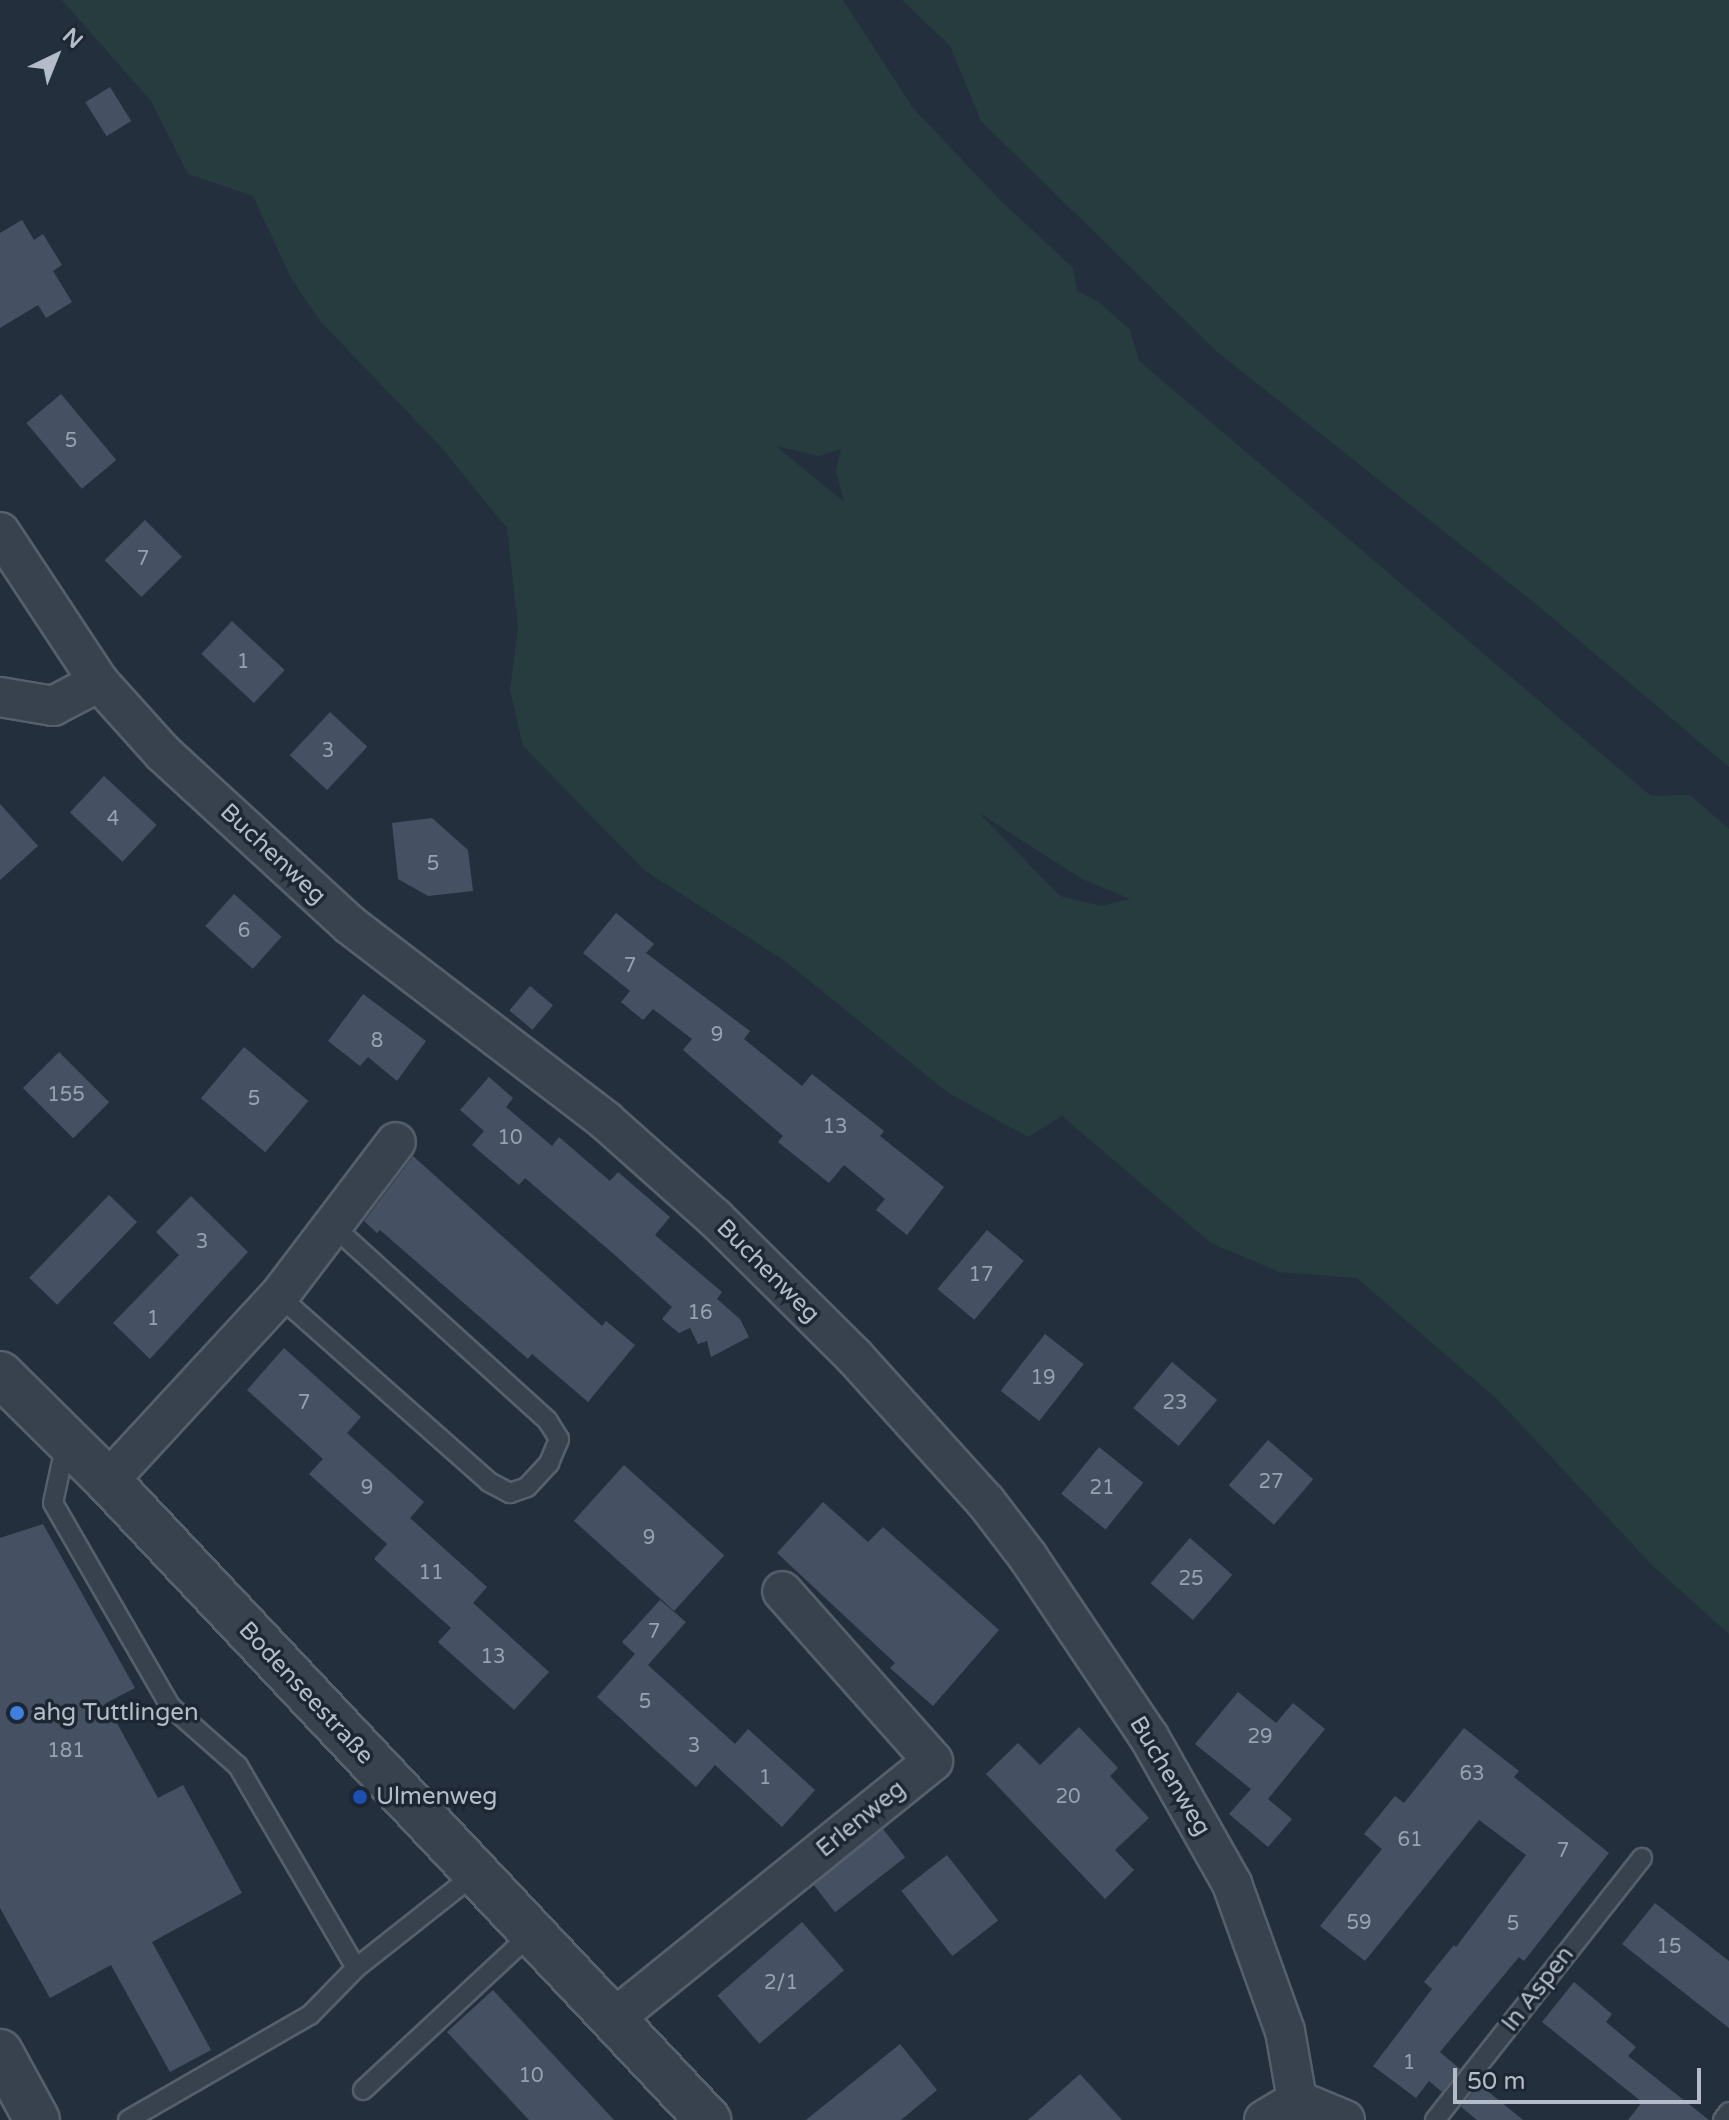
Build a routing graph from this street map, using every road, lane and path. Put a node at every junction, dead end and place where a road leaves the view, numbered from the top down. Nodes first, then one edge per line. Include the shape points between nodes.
1 (0, 532) edge
2 (99, 682) junction
3 (0, 697) edge
4 (396, 1142) dead end
5 (334, 1227) junction
6 (279, 1296) junction
7 (0, 1374) edge
8 (67, 1440) junction
9 (108, 1481) junction
10 (782, 1591) dead end
11 (1642, 1858) dead end
12 (475, 1874) junction
13 (531, 1934) junction
14 (356, 1968) junction
15 (612, 2020) junction
16 (0, 2052) edge
17 (363, 2090) dead end
18 (1297, 2100) junction
19 (1729, 2112) edge
20 (37, 2120) edge
21 (128, 2120) edge
22 (708, 2120) edge
23 (1264, 2120) edge
24 (1344, 2120) edge
25 (1435, 2120) edge
26 (1723, 2120) edge

1 - 2 street, Buchenweg
2 - 3 street via 53,706
2 - 18 street, Buchenweg via 163,753 350,925 606,1121 715,1218 854,1356 986,1502 1149,1737 1232,1884 1285,2031
4 - 5 street
5 - 6 street
5 - 6 lane via 547,1420 559,1439 549,1463 527,1487 510,1493 489,1482
6 - 9 street
7 - 8 street, Bodenseestraße
8 - 9 street, Bodenseestraße
8 - 14 lane via 53,1503 171,1707 238,1766
9 - 12 street, Bodenseestraße
10 - 15 street, Erlenweg via 933,1761
11 - 25 lane, In Aspen
12 - 13 street, Bodenseestraße
12 - 14 lane
13 - 15 street, Bodenseestraße
13 - 17 lane
14 - 21 lane via 310,2015
15 - 22 street, Bodenseestraße
16 - 20 street
18 - 23 street
18 - 24 street
19 - 26 lane

